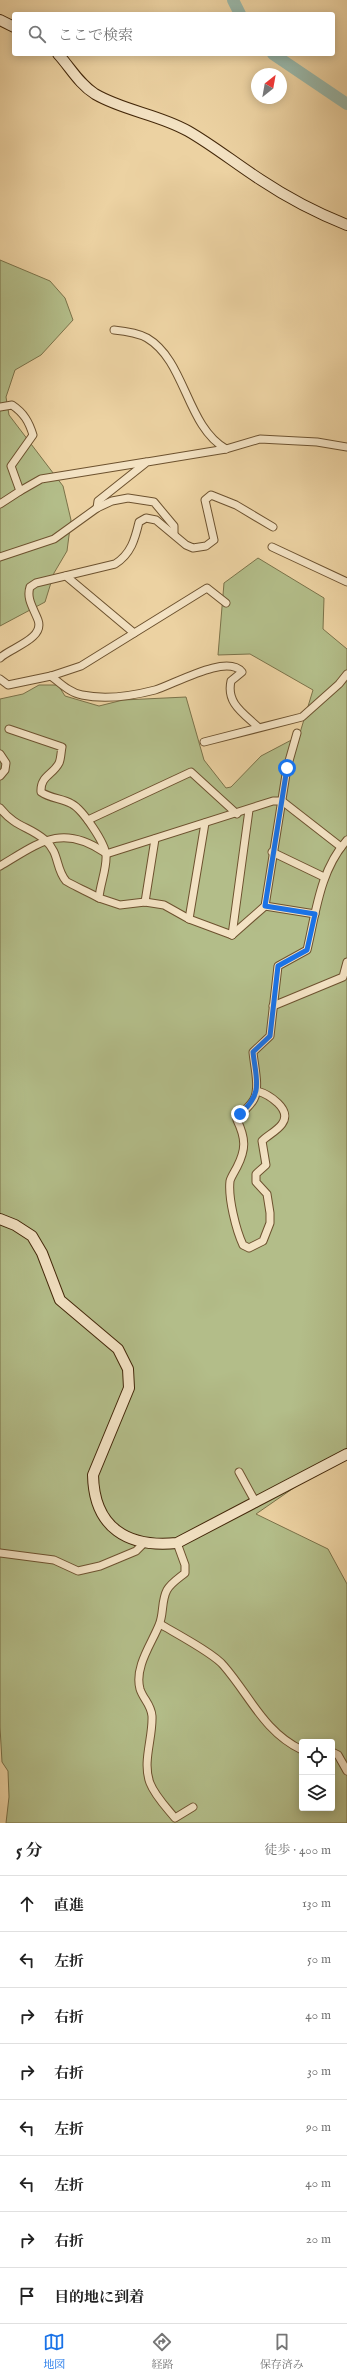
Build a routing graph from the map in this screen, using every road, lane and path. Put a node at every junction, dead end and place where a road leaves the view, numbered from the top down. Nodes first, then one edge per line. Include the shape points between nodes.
1 (0, 20) edge
2 (12, 26) edge
3 (60, 56) edge
4 (347, 225) edge
5 (114, 330) dead end
6 (0, 407) edge
7 (347, 447) edge
8 (226, 449) junction
9 (147, 462) junction
10 (20, 491) junction
11 (0, 504) edge
12 (97, 508) junction
13 (273, 527) dead end
14 (174, 534) junction
15 (272, 547) dead end
16 (0, 557) edge
17 (66, 576) junction
18 (347, 582) edge
19 (226, 603) dead end
20 (134, 633) junction
21 (0, 658) edge
22 (347, 674) edge
23 (51, 676) junction
24 (0, 679) edge
25 (258, 727) junction
26 (9, 729) dead end
27 (297, 733) dead end
28 (204, 742) dead end
29 (0, 754) edge
30 (0, 776) edge
31 (282, 801) junction
32 (0, 808) edge
33 (249, 810) junction
34 (237, 814) junction
35 (88, 820) junction
36 (205, 823) junction
37 (155, 839) junction
38 (45, 840) junction
39 (347, 840) edge
40 (341, 848) junction
41 (272, 852) junction
42 (106, 854) junction
43 (0, 866) edge
44 (324, 877) junction
45 (99, 898) junction
46 (145, 902) junction
47 (265, 906) junction
48 (315, 914) junction
49 (189, 920) junction
50 (232, 935) junction
51 (347, 962) edge
52 (273, 1006) junction
53 (257, 1090) junction
54 (0, 1219) edge
55 (347, 1454) edge
56 (239, 1472) dead end
57 (256, 1503) junction
58 (144, 1543) junction
59 (177, 1543) junction
60 (0, 1554) edge
61 (160, 1624) junction
62 (299, 1748) edge
63 (335, 1754) edge
64 (347, 1771) edge
65 (193, 1807) dead end

1 - 2 street
3 - 4 street via 95,94 129,110 163,118 218,148 260,180 310,209
5 - 8 street via 146,338 158,347 168,360 210,437
6 - 10 street via 12,405 20,410 29,424 32,435 11,466
7 - 8 street via 317,442 260,439
8 - 9 street
9 - 10 street via 41,479
9 - 12 street via 98,501
10 - 11 street
12 - 14 street via 112,501 128,498 154,502 174,526
12 - 16 street via 54,539
13 - 14 street via 236,505 211,495 204,500 214,535 212,543 193,548
14 - 17 street via 156,520 146,518 139,522 134,543 124,559 115,564
15 - 18 street
17 - 20 street
17 - 21 street via 36,583 30,587 29,599 39,623 36,632 32,638
19 - 20 street via 207,588
20 - 23 street via 81,666
22 - 25 street via 302,717
23 - 24 street via 8,685
23 - 25 street via 67,689 82,695 118,698 157,689 212,668 232,667 242,672 231,681 230,698
25 - 28 street
26 - 35 street via 62,747 59,763 40,784 41,792 48,797 70,803 81,810
27 - 31 street
29 - 30 street via 6,763 5,770
31 - 33 street via 273,801
31 - 40 street
31 - 41 street
32 - 38 street via 10,821
33 - 34 street
33 - 50 street
34 - 35 street via 191,772
34 - 36 street
35 - 42 street
36 - 37 street
36 - 49 street
37 - 42 street
37 - 46 street
38 - 42 street via 73,838
38 - 43 street
38 - 45 street via 56,853 61,872 67,882
39 - 40 street
40 - 44 street
41 - 44 street
41 - 47 street
42 - 45 street
44 - 48 street
45 - 46 street via 120,905
46 - 49 street via 164,905
47 - 48 street
47 - 50 street
48 - 52 street via 307,950 278,966
49 - 50 street
51 - 52 street via 343,977
52 - 53 street via 270,1036 253,1052
53 - 53 street via 255,1098 237,1120 243,1133 244,1154 230,1181 233,1212 240,1238 243,1246 249,1248 263,1241 270,1223 267,1194 256,1182 256,1174 266,1165 262,1141 282,1125 284,1119 282,1108 270,1095
54 - 58 street via 32,1236 42,1253 60,1300 118,1349 128,1369 129,1388 99,1457 93,1475 93,1490 105,1517 116,1530 128,1539
55 - 57 street
56 - 57 street
57 - 59 street
58 - 59 street
58 - 60 street via 136,1551 100,1566 78,1571 54,1560
59 - 61 street via 185,1565 184,1573 168,1588 163,1597
61 - 62 street via 224,1664 268,1726
61 - 65 street via 151,1639 140,1678 140,1689 150,1705 152,1717 147,1772 156,1794 175,1818
63 - 64 street

